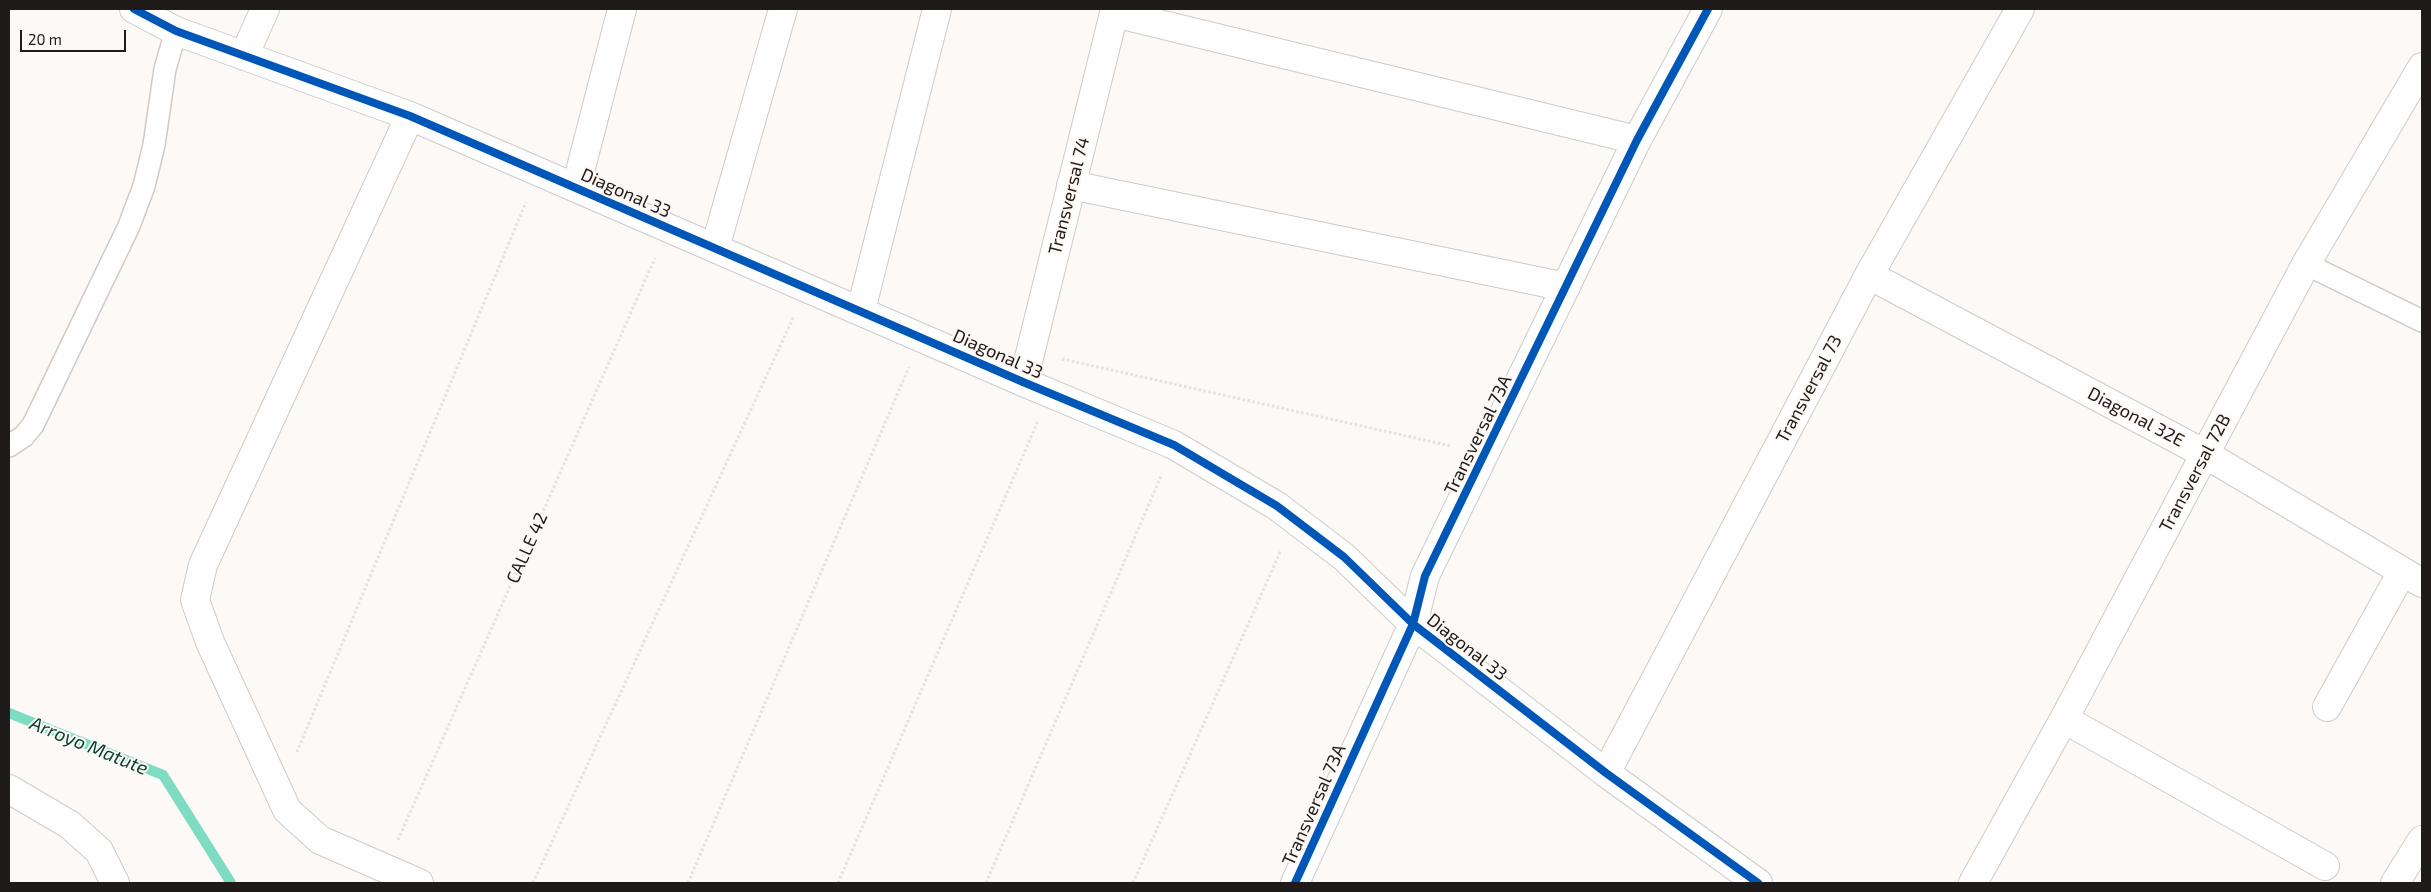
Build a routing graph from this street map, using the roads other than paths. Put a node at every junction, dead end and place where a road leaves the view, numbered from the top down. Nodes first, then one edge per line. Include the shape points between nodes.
1 (134, 9) edge
2 (265, 9) edge
3 (622, 9) edge
4 (782, 9) edge
5 (937, 9) edge
6 (1708, 9) edge
7 (2020, 9) edge
8 (1114, 11) edge
9 (176, 31) junction
10 (244, 56) junction
11 (2422, 67) edge
12 (410, 116) junction
13 (1636, 140) junction
14 (1071, 185) junction
15 (576, 187) junction
16 (715, 248) junction
17 (2306, 264) junction
18 (1869, 275) junction
19 (1566, 287) junction
20 (861, 310) junction
21 (2422, 321) edge
22 (1023, 382) junction
23 (9, 446) edge
24 (2205, 454) junction
25 (2412, 578) edge
26 (1413, 624) junction
27 (2327, 707) dead end
28 (2064, 719) junction
29 (1606, 773) junction
30 (9, 789) edge
31 (2422, 840) edge
32 (2325, 866) dead end
33 (115, 883) edge
34 (419, 883) edge
35 (1296, 883) edge
36 (1758, 883) edge
37 (1973, 883) edge
38 (2395, 883) edge

1 - 9 street, Diagonal 33
2 - 10 street
3 - 15 street
4 - 16 street
5 - 20 street
6 - 13 street, Transversal 73A
7 - 18 street, Transversal 73
8 - 13 street
8 - 14 street, Transversal 74
9 - 10 street, Diagonal 33
9 - 23 lane via 165,69 154,145 144,186 129,226 33,425
10 - 12 street, Diagonal 33
11 - 17 street, Transversal 72B
12 - 15 street, Diagonal 33
12 - 34 street via 204,565 195,600 210,642 287,810 320,840
13 - 19 street, Transversal 73A
14 - 19 street
14 - 22 street, Transversal 74
15 - 16 street, Diagonal 33
16 - 20 street, Diagonal 33
17 - 21 lane
17 - 24 street, Transversal 72B
18 - 24 street, Diagonal 32E
18 - 29 street, Transversal 73
19 - 26 street, Transversal 73A via 1425,576
20 - 22 street, Diagonal 33
22 - 26 street, Diagonal 33 via 1174,445 1278,506 1344,557
24 - 25 street, Diagonal 32E
24 - 28 street, Transversal 72B
25 - 27 street
26 - 29 street, Diagonal 33
26 - 35 street, Transversal 73A
28 - 32 street
28 - 37 street, Transversal 72B
29 - 36 street, Diagonal 33
30 - 33 street via 70,825 99,851
31 - 38 street

